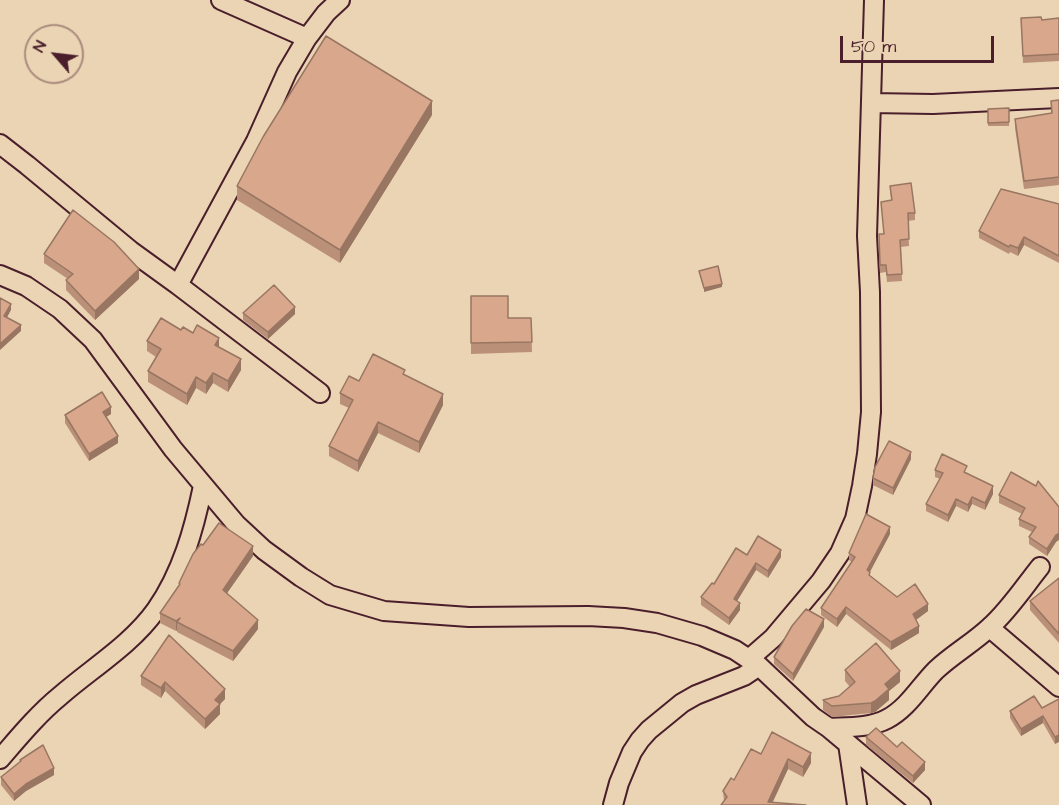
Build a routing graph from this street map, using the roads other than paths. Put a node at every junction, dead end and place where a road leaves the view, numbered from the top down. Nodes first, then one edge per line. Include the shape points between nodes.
1 (221, 0) edge
2 (340, 0) edge
3 (874, 0) edge
4 (307, 38) junction
5 (1059, 98) edge
6 (871, 103) junction
7 (0, 144) edge
8 (0, 275) edge
9 (178, 285) junction
10 (320, 393) dead end
11 (203, 486) junction
12 (1040, 567) dead end
13 (990, 628) junction
14 (754, 663) junction
15 (1059, 687) edge
16 (829, 728) junction
17 (848, 744) junction
18 (0, 759) edge
19 (613, 805) edge
20 (857, 805) edge
21 (921, 805) edge

1 - 4 street
2 - 4 street
3 - 6 street
4 - 9 street
5 - 6 street via 933,105
6 - 14 street via 867,236 871,412 855,519 840,553 821,581
7 - 9 street
8 - 11 street via 26,286 60,309 93,340
9 - 10 street
11 - 14 street via 264,550 330,595 384,611 469,617 588,616 657,622 735,650
11 - 18 street via 183,560 155,612 135,635 59,697
12 - 13 street
13 - 15 street
13 - 16 street via 934,672 900,712 868,725
14 - 16 street
14 - 19 street via 744,676 696,695 649,730 632,752
16 - 17 street
17 - 20 street
17 - 21 street

